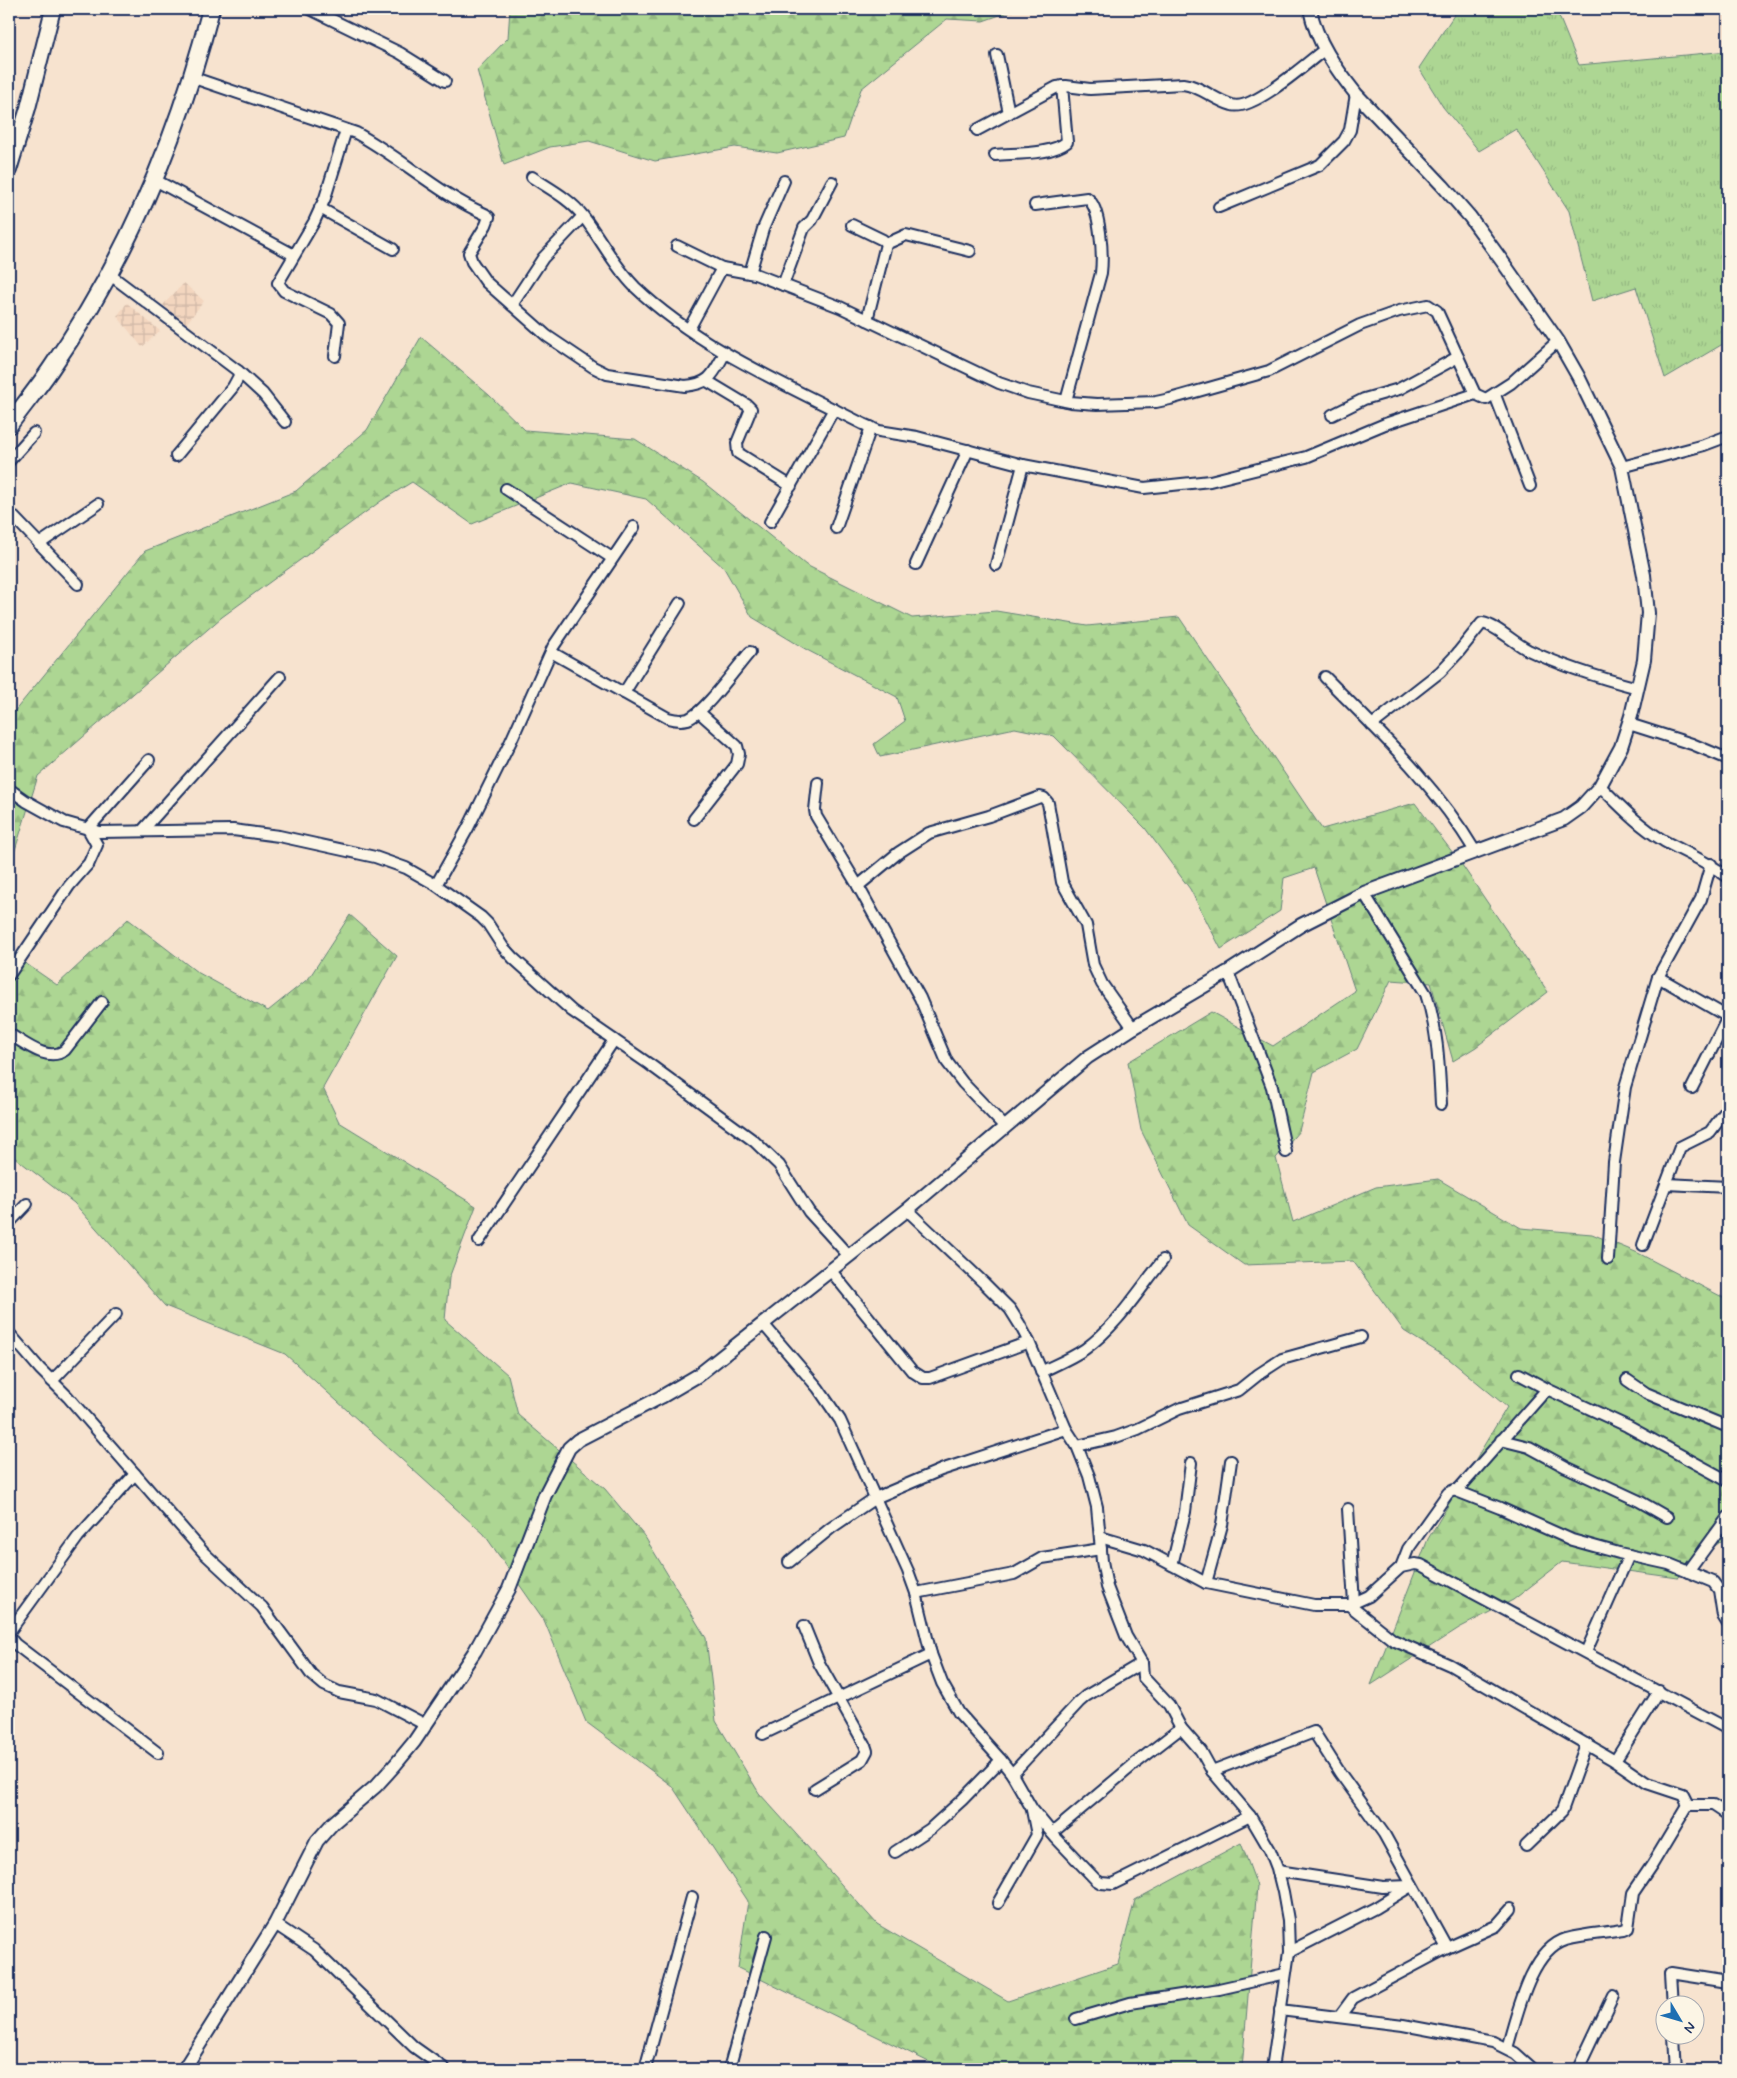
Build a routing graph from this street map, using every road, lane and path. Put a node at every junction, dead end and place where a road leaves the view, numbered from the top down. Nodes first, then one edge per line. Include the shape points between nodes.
1 (53, 9) edge
2 (211, 9) edge
3 (1310, 9) edge
4 (316, 10) edge
5 (1325, 49) junction
6 (997, 55) dead end
7 (191, 77) junction
8 (445, 81) dead end
9 (1062, 86) junction
10 (1356, 94) junction
11 (1009, 113) junction
12 (346, 130) junction
13 (977, 130) dead end
14 (995, 155) dead end
15 (9, 170) edge
16 (532, 177) dead end
17 (155, 180) junction
18 (784, 181) dead end
19 (832, 182) dead end
20 (1035, 205) dead end
21 (1219, 207) dead end
22 (320, 208) junction
23 (583, 216) junction
24 (852, 225) dead end
25 (886, 244) junction
26 (677, 246) dead end
27 (393, 250) dead end
28 (970, 251) dead end
29 (294, 255) junction
30 (722, 268) junction
31 (750, 273) junction
32 (109, 274) junction
33 (783, 285) junction
34 (512, 305) junction
35 (867, 320) junction
36 (689, 329) junction
37 (1558, 341) junction
38 (725, 353) junction
39 (335, 356) dead end
40 (1458, 357) junction
41 (238, 371) junction
42 (707, 381) junction
43 (1475, 394) junction
44 (1495, 394) junction
45 (1066, 401) junction
46 (834, 409) junction
47 (1332, 414) dead end
48 (285, 422) dead end
49 (9, 425) edge
50 (871, 428) junction
51 (34, 433) dead end
52 (1728, 436) edge
53 (968, 450) junction
54 (176, 456) dead end
55 (9, 461) edge
56 (1022, 465) junction
57 (1622, 467) junction
58 (791, 486) junction
59 (1530, 486) dead end
60 (506, 489) dead end
61 (98, 504) dead end
62 (9, 512) edge
63 (770, 522) dead end
64 (634, 527) dead end
65 (836, 528) dead end
66 (39, 544) junction
67 (612, 558) junction
68 (916, 564) dead end
69 (996, 565) dead end
70 (78, 584) dead end
71 (680, 603) dead end
72 (551, 652) junction
73 (750, 652) dead end
74 (1325, 676) dead end
75 (280, 677) dead end
76 (1638, 688) junction
77 (624, 693) junction
78 (699, 712) junction
79 (1628, 724) junction
80 (1372, 725) junction
81 (1728, 759) edge
82 (149, 760) dead end
83 (818, 783) dead end
84 (1600, 786) junction
85 (9, 789) edge
86 (694, 819) dead end
87 (88, 828) junction
88 (142, 831) junction
89 (1475, 851) junction
90 (1711, 864) junction
91 (1728, 877) edge
92 (436, 885) junction
93 (858, 886) junction
94 (1364, 893) junction
95 (1228, 972) junction
96 (9, 975) edge
97 (1658, 977) junction
98 (102, 1002) dead end
99 (1728, 1017) edge
100 (1133, 1028) junction
101 (9, 1034) edge
102 (614, 1040) junction
103 (1692, 1088) dead end
104 (1441, 1104) dead end
105 (1728, 1108) edge
106 (1004, 1126) junction
107 (1286, 1152) dead end
108 (1666, 1184) junction
109 (1728, 1187) edge
110 (27, 1204) dead end
111 (907, 1210) junction
112 (9, 1223) edge
113 (479, 1241) dead end
114 (1643, 1245) dead end
115 (849, 1256) junction
116 (1608, 1259) dead end
117 (1163, 1260) dead end
118 (831, 1271) junction
119 (116, 1314) dead end
120 (764, 1325) junction
121 (9, 1334) edge
122 (1361, 1337) dead end
123 (1029, 1342) junction
124 (1041, 1372) junction
125 (1520, 1374) dead end
126 (1627, 1380) dead end
127 (52, 1381) junction
128 (1547, 1389) junction
129 (1728, 1427) edge
130 (1066, 1429) junction
131 (1501, 1440) junction
132 (1077, 1446) junction
133 (1231, 1461) dead end
134 (1191, 1462) dead end
135 (135, 1474) junction
136 (1728, 1481) edge
137 (1457, 1491) junction
138 (874, 1498) junction
139 (1348, 1509) dead end
140 (1728, 1517) edge
141 (1667, 1518) dead end
142 (1100, 1537) junction
143 (1101, 1549) junction
144 (1629, 1556) junction
145 (788, 1562) dead end
146 (1172, 1565) junction
147 (1401, 1567) junction
148 (1688, 1572) junction
149 (1206, 1583) junction
150 (916, 1593) junction
151 (1352, 1604) junction
152 (1728, 1624) edge
153 (804, 1626) dead end
154 (1586, 1652) junction
155 (931, 1654) junction
156 (1142, 1663) junction
157 (1659, 1691) junction
158 (839, 1699) junction
159 (426, 1725) junction
160 (1181, 1728) junction
161 (1728, 1729) edge
162 (763, 1734) dead end
163 (1586, 1744) junction
164 (158, 1753) dead end
165 (1001, 1760) junction
166 (1615, 1761) junction
167 (1212, 1771) junction
168 (1012, 1774) junction
169 (815, 1789) dead end
170 (1688, 1805) junction
171 (1032, 1809) junction
172 (1728, 1815) edge
173 (1250, 1816) junction
174 (1052, 1833) junction
175 (1526, 1846) dead end
176 (895, 1852) dead end
177 (1278, 1871) junction
178 (1411, 1886) junction
179 (692, 1897) dead end
180 (998, 1903) dead end
181 (1511, 1909) dead end
182 (275, 1924) junction
183 (766, 1936) dead end
184 (1447, 1948) junction
185 (1288, 1952) junction
186 (1285, 1974) junction
187 (1728, 1982) edge
188 (1613, 1995) dead end
189 (1672, 1996) edge
190 (1280, 2010) junction
191 (1338, 2017) junction
192 (1076, 2018) dead end
193 (1675, 2046) edge
194 (1507, 2048) junction
195 (184, 2069) edge
196 (445, 2069) edge
197 (645, 2069) edge
198 (730, 2069) edge
199 (1272, 2069) edge
200 (1533, 2069) edge
201 (1578, 2069) edge
202 (1676, 2069) edge

1 - 15 main road
2 - 7 highway
3 - 5 street via 1314,27
4 - 8 street via 400,53
5 - 9 street via 1279,85 1248,105 1239,107 1193,85 1090,89
5 - 10 street
6 - 11 street
7 - 12 street
7 - 17 highway
9 - 11 street
9 - 14 street via 1067,142 1050,150
10 - 21 street via 1350,130 1344,141 1320,165
10 - 37 street via 1470,217
11 - 13 street
12 - 22 street
12 - 34 street via 373,142 443,193 489,217 469,253 486,282
16 - 23 street via 569,201
17 - 29 street
17 - 32 highway
18 - 31 street via 763,229
19 - 33 street via 812,220 804,228
20 - 45 street via 1087,198 1094,205 1097,219 1101,273
22 - 27 street
22 - 29 street
23 - 34 street via 543,258
23 - 36 street via 634,286
24 - 25 street
25 - 28 street via 906,235
25 - 35 street
26 - 30 street
29 - 39 street via 278,283 284,291 336,318 339,323
30 - 31 street
30 - 36 street
31 - 33 street
32 - 41 street
32 - 49 highway via 50,370
33 - 35 street
34 - 42 street via 546,336 600,372 685,386
35 - 45 street via 1000,383
36 - 38 street
37 - 44 street
37 - 57 street
38 - 42 street
38 - 46 street
40 - 43 street
40 - 45 street via 1437,311 1428,305 1360,325 1269,371 1170,399 1123,404
40 - 47 street via 1399,389 1364,399
41 - 48 street via 263,394
41 - 54 street via 234,387
42 - 58 street via 751,409 737,443 738,453
43 - 44 street via 1486,399
43 - 56 street via 1385,424 1306,457 1210,481 1144,488
44 - 59 street
46 - 50 street
46 - 58 street
50 - 53 street
50 - 65 street
51 - 55 street
52 - 57 street
53 - 56 street
53 - 68 street
56 - 69 street
57 - 76 street via 1644,575 1648,614
58 - 63 street
60 - 67 street
61 - 66 street
62 - 66 street
64 - 67 street
66 - 70 street
67 - 72 street
71 - 77 street
72 - 77 street
72 - 92 street via 511,741
73 - 78 street
74 - 80 street
75 - 88 street
76 - 79 street
76 - 80 street via 1590,676 1554,662 1482,623 1440,672
77 - 78 street via 668,718 679,720
78 - 86 street via 737,746 739,754 737,764
79 - 81 street
79 - 84 street via 1621,747
80 - 89 street via 1434,790
82 - 87 street
83 - 93 street via 816,816
84 - 89 street via 1581,807 1564,819
84 - 90 street via 1649,831
85 - 87 street via 64,822
87 - 88 street via 99,832
87 - 96 street via 97,845 89,863 69,886
88 - 92 street via 233,830 278,836 375,857 406,868
89 - 94 street
90 - 91 street
90 - 97 street via 1701,899
92 - 102 street via 488,924 513,958 572,1011
93 - 100 street via 898,853 929,833 1044,798 1048,803 1062,882 1086,925 1093,965 1102,984
93 - 106 street via 920,998 947,1062
94 - 95 street via 1301,926
94 - 104 street via 1426,994 1438,1052
95 - 100 street
95 - 107 street via 1272,1087
97 - 99 street
97 - 116 street via 1625,1087 1614,1162
98 - 101 street via 58,1055 49,1055
99 - 103 street
100 - 106 street via 1088,1057
102 - 113 street
102 - 115 street via 769,1154 809,1212
105 - 108 street via 1710,1132 1680,1147
106 - 111 street
108 - 109 street
108 - 114 street
110 - 112 street
111 - 115 street
111 - 123 street via 1010,1309
115 - 118 street
117 - 124 street via 1099,1338
118 - 120 street
118 - 123 street via 912,1370 923,1378
119 - 127 street
120 - 138 street via 818,1388 840,1420
120 - 159 street via 697,1376 578,1440 569,1448 545,1495 500,1607
121 - 127 street
122 - 132 street via 1282,1359 1239,1390 1178,1409 1116,1437
123 - 124 street
124 - 130 street
125 - 128 street
126 - 129 street via 1646,1393
127 - 135 street
128 - 131 street
128 - 136 street via 1627,1426
130 - 132 street
130 - 138 street via 941,1470
131 - 137 street
131 - 141 street via 1529,1447
132 - 142 street via 1097,1507
133 - 149 street via 1222,1525
134 - 146 street via 1185,1512
135 - 159 street via 212,1562 262,1606 311,1674 338,1692 376,1699
135 - 164 street via 78,1537 9,1632 15,1644
137 - 144 street via 1572,1540
137 - 147 street via 1448,1493 1408,1549
138 - 145 street
138 - 150 street
139 - 151 street
140 - 148 street
142 - 143 street
142 - 146 street via 1144,1550
143 - 150 street via 1042,1558 1014,1574
143 - 156 street via 1107,1587 1117,1615
144 - 148 street via 1669,1564
144 - 154 street
146 - 149 street
147 - 151 street via 1369,1596
147 - 154 street via 1421,1565
148 - 152 street via 1717,1586 1723,1616
149 - 151 street via 1314,1605
150 - 155 street
151 - 163 street via 1393,1640 1450,1665
153 - 158 street
154 - 157 street
155 - 158 street
155 - 165 street via 959,1713
156 - 160 street via 1143,1677 1168,1705
156 - 168 street via 1086,1696
157 - 161 street
157 - 166 street
158 - 162 street
158 - 169 street via 867,1751 862,1760
159 - 182 street via 376,1786 317,1841
160 - 167 street via 1201,1751
160 - 174 street
163 - 166 street
163 - 175 street via 1562,1811
165 - 168 street
165 - 176 street via 930,1828
166 - 170 street via 1647,1782 1683,1795
167 - 173 street
167 - 178 street via 1314,1732 1384,1834
168 - 171 street
170 - 172 street via 1713,1805
170 - 194 street via 1633,1893 1628,1928 1566,1939 1549,1949 1539,1961 1525,1990
171 - 174 street
171 - 180 street via 1037,1835
173 - 174 street via 1107,1885 1096,1880
173 - 177 street
177 - 178 street via 1383,1887
177 - 185 street via 1288,1920
178 - 184 street
178 - 185 street
179 - 197 street
181 - 184 street via 1496,1926
182 - 195 street
182 - 196 street via 314,1950 414,2047
183 - 198 street
184 - 191 street via 1353,1998
185 - 186 street
186 - 190 street
186 - 192 street via 1219,1989 1130,2003
187 - 189 street via 1671,1972
188 - 201 street
190 - 191 street
190 - 199 street
191 - 194 street via 1403,2025 1493,2042
193 - 202 street
194 - 200 street

